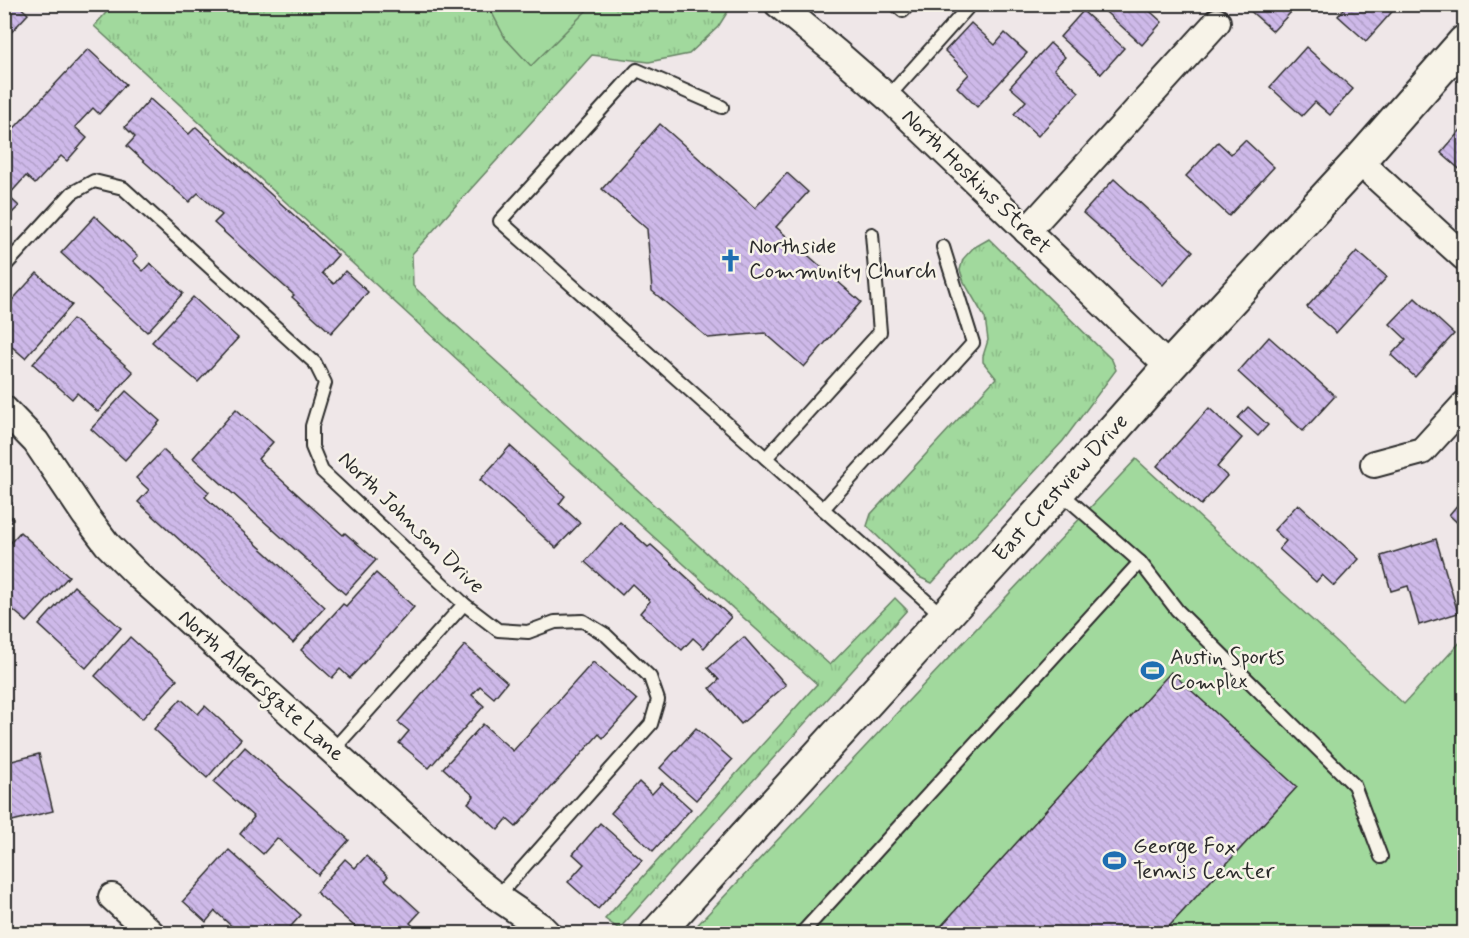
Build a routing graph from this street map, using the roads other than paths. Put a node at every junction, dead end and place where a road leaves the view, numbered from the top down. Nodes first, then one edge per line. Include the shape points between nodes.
1 (895, 4) edge
2 (909, 4) edge
3 (970, 4) edge
4 (789, 8) edge
5 (1217, 22) dead end
6 (1464, 42) edge
7 (887, 98) junction
8 (722, 107) dead end
9 (1359, 161) junction
10 (1027, 231) junction
11 (872, 234) dead end
12 (943, 248) dead end
13 (1464, 257) edge
14 (4, 267) edge
15 (1168, 367) junction
16 (1464, 405) edge
17 (4, 409) edge
18 (765, 458) junction
19 (1374, 464) dead end
20 (1059, 491) junction
21 (823, 509) junction
22 (1140, 562) junction
23 (464, 604) junction
24 (944, 617) junction
25 (332, 751) junction
26 (1381, 857) dead end
27 (112, 897) dead end
28 (497, 897) junction
29 (152, 933) edge
30 (548, 933) edge
31 (656, 933) edge
32 (801, 933) edge

1 - 2 lane via 903,11
3 - 7 lane
4 - 7 street, North Hoskins Street
5 - 10 street
6 - 9 street, East Crestview Drive
7 - 10 street, North Hoskins Street
8 - 18 lane via 637,70 500,221
9 - 13 street
9 - 15 street, East Crestview Drive
10 - 15 street, North Hoskins Street
11 - 18 lane via 880,332
12 - 21 lane via 973,343
14 - 23 lane, North Johnson Drive via 72,193 94,181 123,188 315,363 325,383 312,426 312,447 322,471
15 - 20 street, East Crestview Drive
16 - 19 street via 1422,451
17 - 25 street, North Aldersgate Lane via 36,442 107,544
18 - 21 lane
20 - 22 lane
20 - 24 street, East Crestview Drive
21 - 24 lane
22 - 26 lane via 1177,610 1354,785
22 - 32 lane
23 - 25 lane
23 - 28 lane, North Johnson Drive via 498,630 528,632 555,622 583,621 606,635 650,677 658,700 651,724
24 - 31 street, East Crestview Drive
25 - 28 street, North Aldersgate Lane
27 - 29 street
28 - 30 street, North Aldersgate Lane

